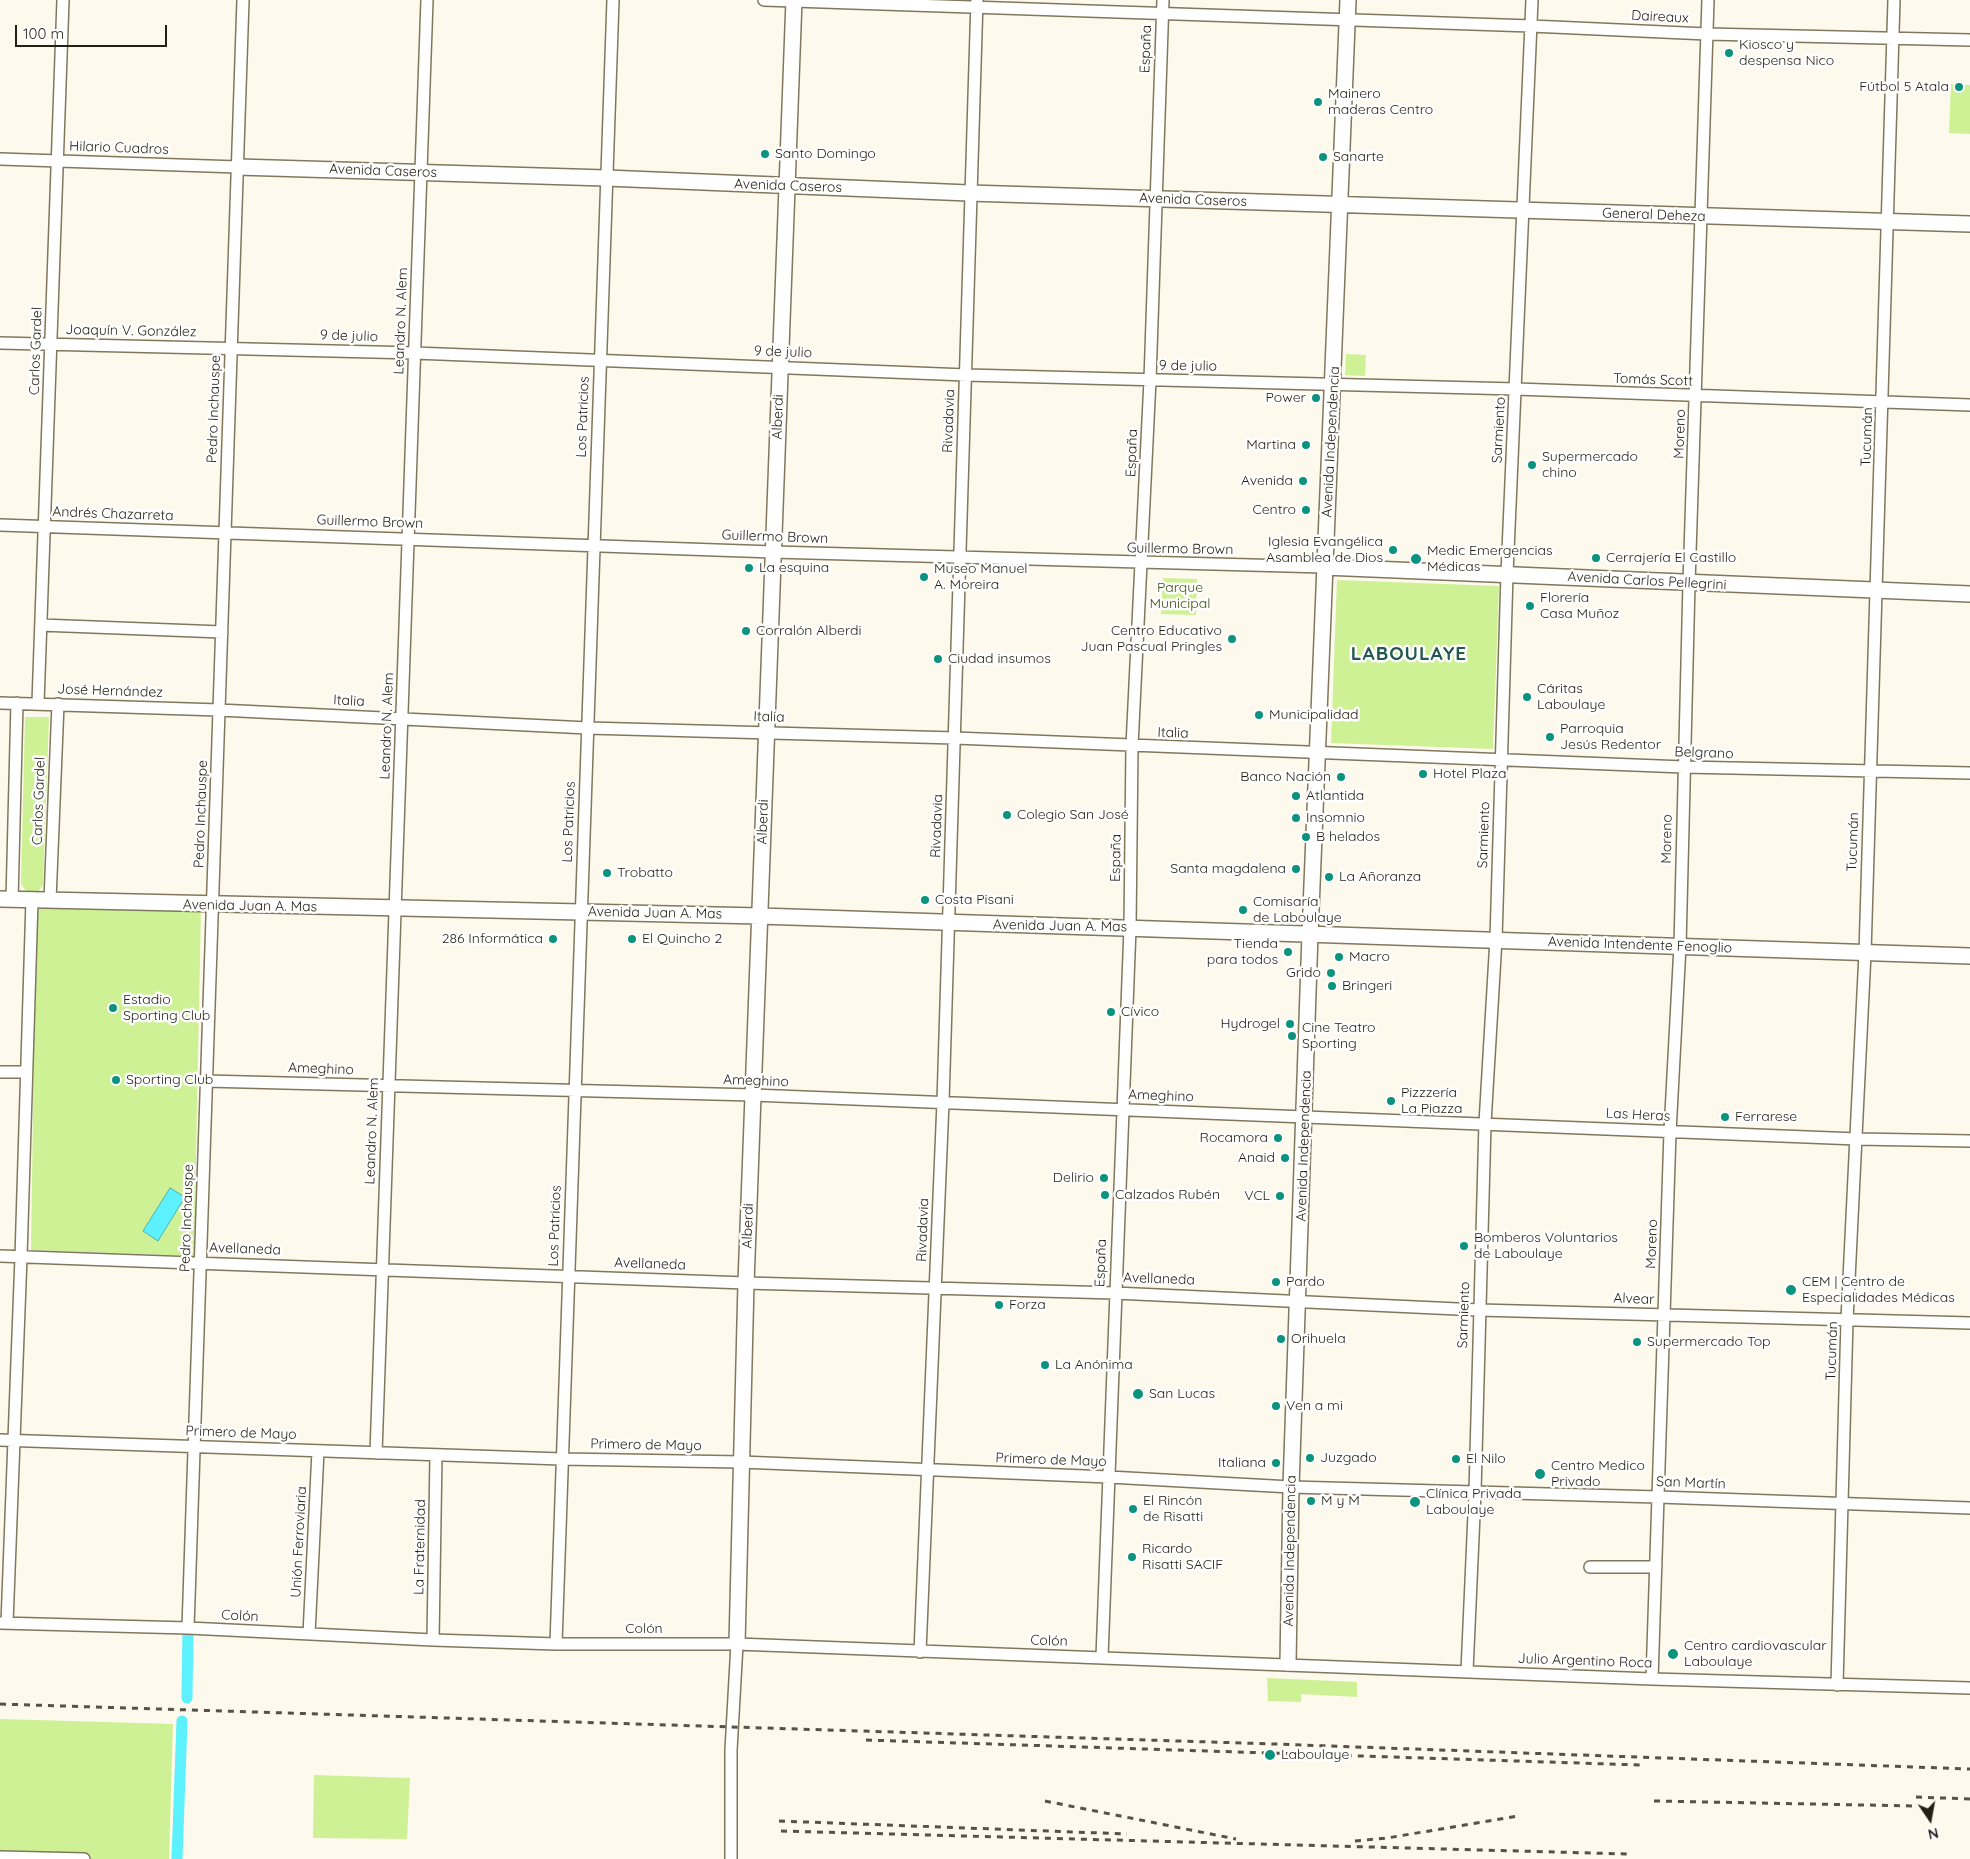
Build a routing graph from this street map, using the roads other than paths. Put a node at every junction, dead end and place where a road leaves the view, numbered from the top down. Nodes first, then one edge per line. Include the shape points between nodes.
1 (63, 0) edge
2 (243, 0) edge
3 (427, 0) edge
4 (613, 0) edge
5 (764, 0) edge
6 (1163, 0) edge
7 (1348, 0) edge
8 (1532, 0) edge
9 (1708, 0) edge
10 (1894, 0) edge
11 (794, 1) edge
12 (976, 4) edge
13 (1162, 13) junction
14 (1348, 20) junction
15 (1531, 26) junction
16 (1707, 34) junction
17 (1894, 39) junction
18 (1970, 40) edge
19 (0, 159) edge
20 (57, 162) junction
21 (238, 167) junction
22 (421, 172) junction
23 (606, 178) junction
24 (787, 187) junction
25 (969, 193) junction
26 (1156, 199) junction
27 (1338, 205) junction
28 (1523, 211) junction
29 (1702, 217) junction
30 (1889, 221) junction
31 (1970, 224) edge
32 (0, 343) edge
33 (51, 344) junction
34 (232, 348) junction
35 (415, 353) junction
36 (600, 361) junction
37 (780, 366) junction
38 (966, 376) junction
39 (1150, 380) junction
40 (1334, 384) junction
41 (1516, 389) junction
42 (1696, 397) junction
43 (1883, 402) junction
44 (1970, 406) edge
45 (0, 525) edge
46 (44, 526) junction
47 (225, 533) junction
48 (408, 538) junction
49 (594, 545) junction
50 (773, 552) junction
51 (961, 557) junction
52 (1143, 563) junction
53 (1324, 567) junction
54 (1507, 574) junction
55 (1689, 584) junction
56 (1876, 592) junction
57 (1970, 594) edge
58 (41, 625) junction
59 (222, 632) junction
60 (0, 703) edge
61 (17, 703) junction
62 (38, 703) junction
63 (58, 704) junction
64 (219, 710) junction
65 (402, 718) junction
66 (588, 728) junction
67 (766, 732) junction
68 (955, 738) junction
69 (1132, 746) junction
70 (1317, 753) junction
71 (1500, 760) junction
72 (1684, 767) junction
73 (1870, 772) junction
74 (1970, 773) edge
75 (6, 900) edge
76 (32, 900) junction
77 (50, 900) junction
78 (212, 905) junction
79 (395, 908) junction
80 (581, 912) junction
81 (760, 916) junction
82 (949, 924) junction
83 (1130, 928) junction
84 (1310, 934) junction
85 (1496, 939) junction
86 (1680, 946) junction
87 (1865, 953) junction
88 (1970, 956) edge
89 (0, 1072) edge
90 (26, 1072) junction
91 (206, 1081) junction
92 (389, 1086) junction
93 (575, 1091) junction
94 (753, 1095) junction
95 (943, 1102) junction
96 (1122, 1110) junction
97 (1305, 1117) junction
98 (1486, 1123) junction
99 (1670, 1132) junction
100 (1857, 1139) junction
101 (1970, 1141) edge
102 (0, 1256) edge
103 (21, 1257) junction
104 (200, 1263) junction
105 (382, 1268) junction
106 (569, 1276) junction
107 (746, 1282) junction
108 (936, 1286) junction
109 (1115, 1292) junction
110 (1298, 1300) junction
111 (1479, 1310) junction
112 (1664, 1315) junction
113 (1848, 1320) junction
114 (1970, 1323) edge
115 (0, 1440) edge
116 (14, 1441) junction
117 (194, 1447) junction
118 (318, 1451) junction
119 (376, 1453) junction
120 (436, 1455) junction
121 (562, 1459) junction
122 (741, 1462) junction
123 (928, 1471) junction
124 (1109, 1477) junction
125 (1291, 1487) junction
126 (1475, 1492) junction
127 (1658, 1496) junction
128 (1843, 1502) junction
129 (1970, 1508) edge
130 (1590, 1566) dead end
131 (1656, 1567) junction
132 (3, 1623) edge
133 (188, 1628) junction
134 (309, 1634) junction
135 (433, 1640) junction
136 (556, 1644) junction
137 (737, 1644) junction
138 (920, 1652) junction
139 (1102, 1658) junction
140 (1288, 1663) junction
141 (1467, 1672) junction
142 (1652, 1679) junction
143 (1837, 1685) junction
144 (1970, 1688) edge
145 (0, 1857) edge
146 (84, 1859) edge
147 (731, 1859) edge

1 - 20 street, Carlos Gardel
2 - 21 street, Pedro Inchauspe
3 - 22 street, Leandro N. Alem
4 - 23 street, Los Patricios
5 - 11 street, Daireaux
6 - 13 street, España
7 - 14 main road, Avenida Independencia
8 - 15 street, Sarmiento
9 - 16 street, Moreno
10 - 17 street, Tucumán
11 - 12 street, Daireaux
11 - 24 main road, Alberdi
12 - 13 street, Daireaux
12 - 25 street, Rivadavia
13 - 14 street, Daireaux
13 - 26 street, España
14 - 15 street, Daireaux
14 - 27 main road, Avenida Independencia
15 - 16 street, Daireaux
15 - 28 street, Sarmiento
16 - 17 street, Daireaux
16 - 29 street, Moreno
17 - 18 street, Daireaux
17 - 30 street, Tucumán
19 - 20 street, Hilario Cuadros
20 - 21 street, Hilario Cuadros
20 - 33 street, Carlos Gardel
21 - 22 main road, Avenida Caseros
21 - 34 street, Pedro Inchauspe
22 - 23 main road, Avenida Caseros
22 - 35 street, Leandro N. Alem
23 - 24 main road, Avenida Caseros
23 - 36 street, Los Patricios
24 - 25 main road, Avenida Caseros
24 - 37 main road, Alberdi
25 - 26 main road, Avenida Caseros
25 - 38 street, Rivadavia
26 - 27 main road, Avenida Caseros
26 - 39 street, España
27 - 28 main road, General Deheza
27 - 40 main road, Avenida Independencia
28 - 29 main road, General Deheza
28 - 41 street, Sarmiento
29 - 30 main road, General Deheza
29 - 42 street, Moreno
30 - 31 main road, General Deheza
30 - 43 street, Tucumán
32 - 33 street, Joaquín V. González
33 - 34 street, Joaquín V. González
33 - 46 street, Carlos Gardel
34 - 35 street, 9 de julio
34 - 47 street, Pedro Inchauspe
35 - 36 street, 9 de julio
35 - 48 street, Leandro N. Alem
36 - 37 street, 9 de julio
36 - 49 street, Los Patricios
37 - 38 street, 9 de julio
37 - 50 main road, Alberdi
38 - 39 street, 9 de julio
38 - 51 street, Rivadavia
39 - 40 street, 9 de julio
39 - 52 street, España
40 - 41 street, Tomás Scott
40 - 53 main road, Avenida Independencia
41 - 42 street, Tomás Scott
41 - 54 street, Sarmiento
42 - 43 street, Tomás Scott
42 - 55 street, Moreno
43 - 44 street, Tomás Scott
43 - 56 street, Tucumán
45 - 46 street, Andrés Chazarreta
46 - 47 street, Andrés Chazarreta
46 - 58 street, Carlos Gardel
47 - 48 street, Guillermo Brown
47 - 59 street, Pedro Inchauspe
48 - 49 street, Guillermo Brown
48 - 65 street, Leandro N. Alem
49 - 50 street, Guillermo Brown
49 - 66 street, Los Patricios
50 - 51 street, Guillermo Brown
50 - 67 main road, Alberdi
51 - 52 street, Guillermo Brown
51 - 68 street, Rivadavia
52 - 53 street, Guillermo Brown
52 - 69 street, España
53 - 54 main road, Avenida Carlos Pellegrini
53 - 70 main road, Avenida Independencia
54 - 55 main road, Avenida Carlos Pellegrini
54 - 71 street, Sarmiento
55 - 56 main road, Avenida Carlos Pellegrini
55 - 72 street, Moreno
56 - 57 main road, Avenida Carlos Pellegrini
56 - 73 street, Tucumán
58 - 59 street
58 - 62 street, Carlos Gardel
59 - 64 street, Pedro Inchauspe
60 - 61 street, José Hernández
61 - 62 street, José Hernández
61 - 75 street, Carlos Gardel
62 - 63 street, José Hernández
63 - 64 street, José Hernández
63 - 77 street, Carlos Gardel
64 - 65 street, Italia
64 - 78 street, Pedro Inchauspe
65 - 66 street, Italia
65 - 79 street, Leandro N. Alem
66 - 67 street, Italia
66 - 80 street, Los Patricios
67 - 68 street, Italia
67 - 81 main road, Alberdi
68 - 69 street, Italia
68 - 82 street, Rivadavia
69 - 70 street, Italia
69 - 83 street, España
70 - 71 street, Belgrano
70 - 84 main road, Avenida Independencia
71 - 72 street, Belgrano
71 - 85 street, Sarmiento
72 - 73 street, Belgrano
72 - 86 street, Moreno
73 - 74 street, Belgrano
73 - 87 street, Tucumán
75 - 76 main road, Avenida Juan A. Mas
76 - 77 main road, Avenida Juan A. Mas
76 - 90 street
77 - 78 main road, Avenida Juan A. Mas
78 - 79 main road, Avenida Juan A. Mas
78 - 91 street, Pedro Inchauspe
79 - 80 main road, Avenida Juan A. Mas
79 - 92 street, Leandro N. Alem
80 - 81 main road, Avenida Juan A. Mas
80 - 93 street, Los Patricios
81 - 82 main road, Avenida Juan A. Mas
81 - 94 main road, Alberdi
82 - 83 main road, Avenida Juan A. Mas
82 - 95 street, Rivadavia
83 - 84 main road, Avenida Juan A. Mas
83 - 96 street, España
84 - 85 main road, Avenida Intendente Fenoglio
84 - 97 main road, Avenida Independencia
85 - 86 main road, Avenida Intendente Fenoglio
85 - 98 street, Sarmiento
86 - 87 main road, Avenida Intendente Fenoglio
86 - 99 street, Moreno
87 - 88 main road, Avenida Intendente Fenoglio
87 - 100 street, Tucumán
89 - 90 street
90 - 103 street
91 - 92 street, Ameghino
91 - 104 street, Pedro Inchauspe
92 - 93 street, Ameghino
92 - 105 street, Leandro N. Alem
93 - 94 street, Ameghino
93 - 106 street, Los Patricios
94 - 95 street, Ameghino
94 - 107 main road, Alberdi
95 - 96 street, Ameghino
95 - 108 street, Rivadavia
96 - 97 street, Ameghino
96 - 109 street, España
97 - 98 street, Las Heras
97 - 110 main road, Avenida Independencia
98 - 99 street, Las Heras
98 - 111 street, Sarmiento
99 - 100 street, Las Heras
99 - 112 street, Moreno
100 - 101 street, Las Heras
100 - 113 street, Tucumán
102 - 103 street, Avellaneda
103 - 104 street, Avellaneda
103 - 116 street
104 - 105 street, Avellaneda
104 - 117 street, Pedro Inchauspe
105 - 106 street, Avellaneda
105 - 119 street, Leandro N. Alem
106 - 107 street, Avellaneda
106 - 121 street, Los Patricios
107 - 108 street, Avellaneda
107 - 122 main road, Alberdi
108 - 109 street, Avellaneda
108 - 123 street, Rivadavia
109 - 110 street, Avellaneda
109 - 124 street, España
110 - 111 street, Alvear
110 - 125 main road, Avenida Independencia
111 - 112 street, Alvear
111 - 126 street, Sarmiento
112 - 113 street, Alvear
112 - 127 street, Moreno
113 - 114 street, Alvear
113 - 128 street, Tucumán
115 - 116 street, Primero de Mayo
116 - 117 street, Primero de Mayo
116 - 132 street
117 - 118 street, Primero de Mayo
117 - 133 street, Pedro Inchauspe
118 - 119 street, Primero de Mayo
118 - 134 street, Unión Ferroviaria
119 - 120 street, Primero de Mayo
120 - 121 street, Primero de Mayo
120 - 135 street, La Fraternidad
121 - 122 street, Primero de Mayo
121 - 136 street, Los Patricios
122 - 123 street, Primero de Mayo
122 - 137 main road, Alberdi
123 - 124 street, Primero de Mayo
123 - 138 street, Rivadavia
124 - 125 street, Primero de Mayo
124 - 139 street, España
125 - 126 street, San Martín
125 - 140 main road, Avenida Independencia
126 - 127 street, San Martín
126 - 141 street, Sarmiento
127 - 128 street, San Martín
127 - 131 street, Moreno
128 - 129 street, San Martín
128 - 143 street, Tucumán
130 - 131 street
131 - 142 street, Moreno
132 - 133 street, Colón
133 - 134 street, Colón
134 - 135 street, Colón
135 - 136 street, Colón
136 - 137 street, Colón
137 - 138 street, Colón
137 - 147 street via 730,1750
138 - 139 street, Colón
139 - 140 street, Colón
140 - 141 street, Julio Argentino Roca
141 - 142 street, Julio Argentino Roca
142 - 143 street, Julio Argentino Roca
143 - 144 street, Julio Argentino Roca
145 - 146 street

